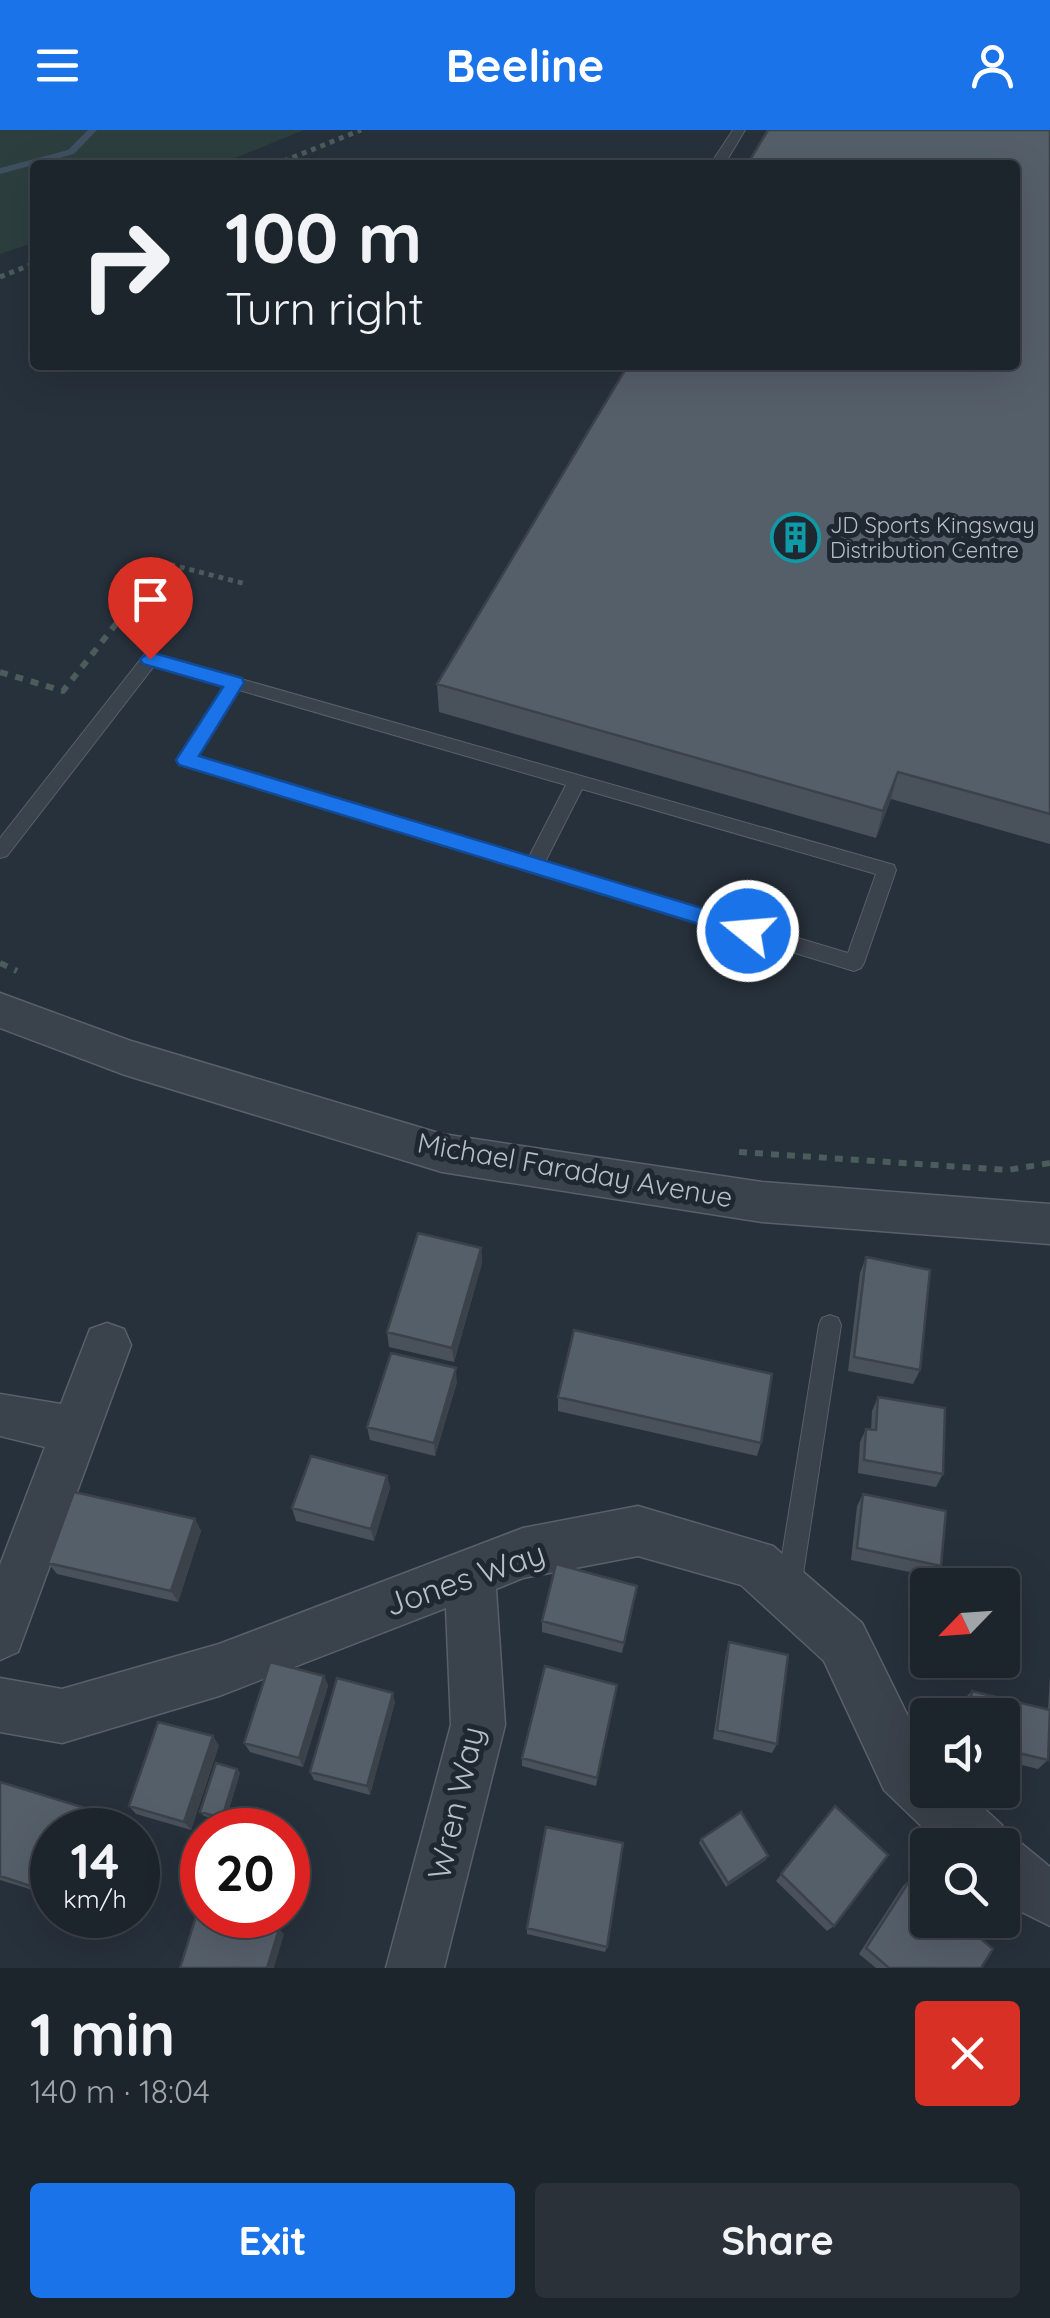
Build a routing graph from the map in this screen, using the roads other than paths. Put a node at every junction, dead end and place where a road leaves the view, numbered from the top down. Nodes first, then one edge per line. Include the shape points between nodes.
1 (738, 130) edge
2 (720, 160) edge
3 (235, 683) junction
4 (576, 781) junction
5 (0, 851) edge
6 (534, 866) junction
7 (0, 1010) edge
8 (1050, 1224) edge
9 (830, 1325) dead end
10 (107, 1345) dead end
11 (4, 1415) dead end
12 (76, 1430) junction
13 (470, 1575) junction
14 (788, 1594) junction
15 (0, 1634) edge
16 (0, 1705) edge
17 (964, 1828) edge
18 (1020, 1881) edge
19 (1050, 1898) edge
20 (415, 1968) edge

1 - 2 lane
3 - 4 lane
3 - 5 lane via 150,659
3 - 6 lane via 186,760
4 - 6 lane
4 - 6 lane via 887,870 854,963
7 - 8 street, Michael Faraday Avenue via 125,1057 442,1153 762,1202
9 - 14 lane
10 - 12 street
11 - 12 street
12 - 15 street
13 - 14 street, Jones Way via 524,1553 638,1531 755,1564
13 - 16 street, Jones Way via 219,1670 62,1716
13 - 20 street, Wren Way via 478,1725
14 - 17 street, Jones Way via 842,1642 904,1771
18 - 19 street

